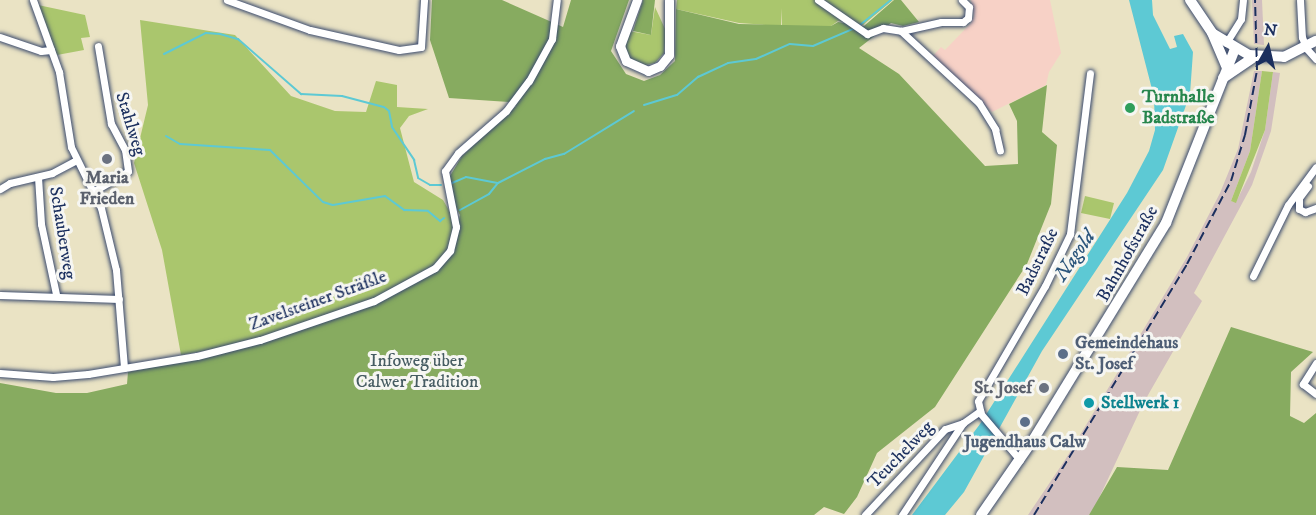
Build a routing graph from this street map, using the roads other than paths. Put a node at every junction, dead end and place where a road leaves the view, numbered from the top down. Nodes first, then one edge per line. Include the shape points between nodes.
1 (33, 0) edge
2 (227, 0) edge
3 (424, 0) edge
4 (558, 0) edge
5 (637, 0) edge
6 (669, 0) edge
7 (818, 0) edge
8 (962, 0) edge
9 (1190, 0) edge
10 (1243, 0) edge
11 (1300, 0) edge
12 (901, 31) junction
13 (1212, 33) junction
14 (0, 37) edge
15 (1316, 41) edge
16 (98, 46) dead end
17 (1231, 46) junction
18 (1306, 48) junction
19 (51, 50) junction
20 (1256, 56) junction
21 (1316, 59) edge
22 (1090, 73) dead end
23 (1225, 73) junction
24 (1000, 150) dead end
25 (76, 160) junction
26 (1316, 168) edge
27 (1316, 174) edge
28 (38, 177) junction
29 (0, 185) edge
30 (94, 191) junction
31 (1316, 208) edge
32 (1253, 276) dead end
33 (56, 294) junction
34 (0, 296) edge
35 (119, 300) junction
36 (1316, 363) edge
37 (124, 368) junction
38 (0, 373) edge
39 (1316, 394) edge
40 (981, 413) junction
41 (963, 423) junction
42 (1020, 460) junction
43 (865, 515) edge
44 (902, 515) edge
45 (981, 515) edge

1 - 19 street
2 - 3 street via 310,30 399,50 421,47
4 - 37 street, Zavelsteiner Sträßle via 552,39 529,81 506,111 458,153 445,171 456,227 450,251 435,268 374,301 260,340
5 - 6 street via 620,46 626,61 643,71 660,66 669,55
7 - 12 street via 867,34 883,28
8 - 12 street via 969,7 966,21
9 - 13 main road
10 - 17 street
11 - 18 street
12 - 24 street via 979,103 995,129
13 - 17 main road
13 - 23 main road
14 - 19 street via 41,51
15 - 18 main road
16 - 30 street, Stahlweg via 111,124 125,150 128,171
17 - 20 main road
17 - 23 main road, Bahnhofstraße
18 - 20 main road via 1284,57
18 - 21 street
19 - 25 street
20 - 23 main road
22 - 40 street, Badstraße via 1070,234 1045,286 980,396
23 - 42 main road, Bahnhofstraße via 1166,223
25 - 28 street
25 - 30 street
26 - 32 street via 1288,205
27 - 31 street via 1298,203 1305,212
28 - 29 street
28 - 33 street, Schauberweg via 41,224
30 - 35 street via 108,237
33 - 34 street
33 - 35 street via 68,300
35 - 37 street
36 - 39 street via 1303,384
37 - 38 street, Zavelsteiner Sträßle via 53,377
40 - 41 street
40 - 42 street
41 - 43 street, Teuchelweg via 945,429
41 - 44 street
42 - 45 main road, Bahnhofstraße

